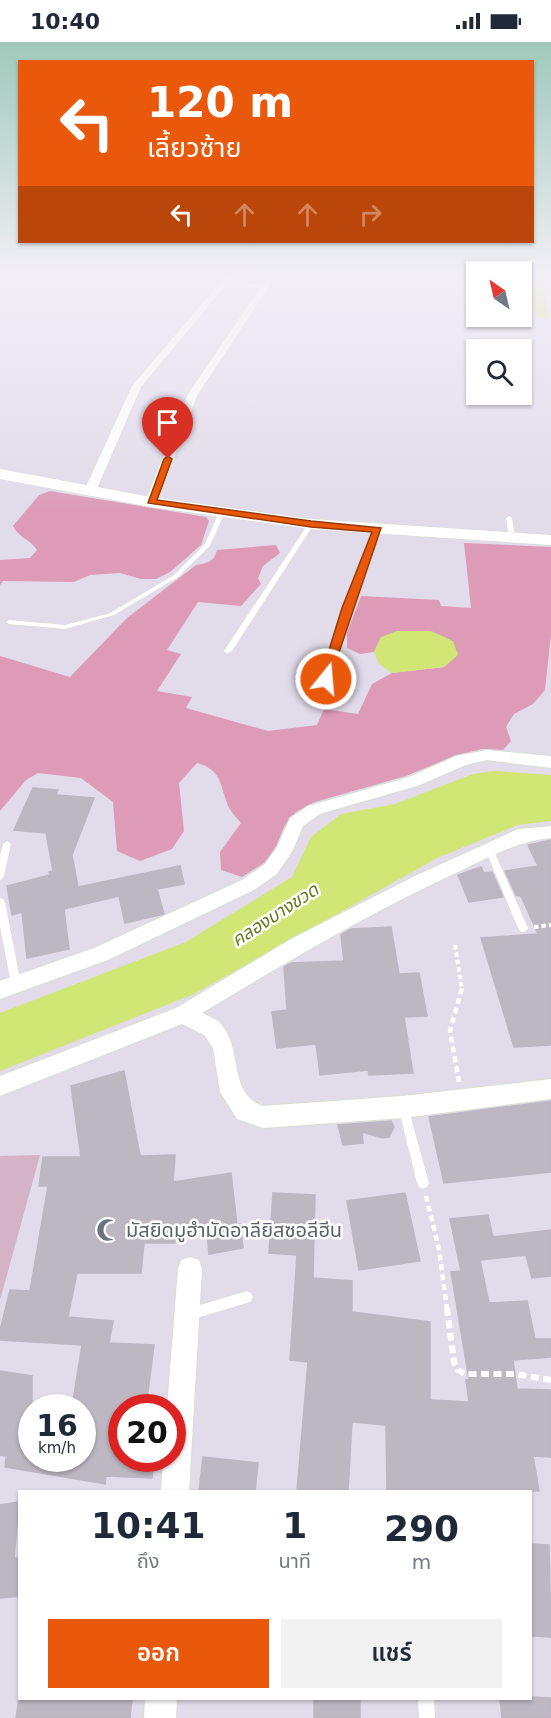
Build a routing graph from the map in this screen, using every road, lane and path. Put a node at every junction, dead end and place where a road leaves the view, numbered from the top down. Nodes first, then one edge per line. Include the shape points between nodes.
1 (166, 351) edge
2 (221, 351) edge
3 (0, 474) edge
4 (90, 490) junction
5 (152, 502) junction
6 (222, 513) junction
7 (509, 518) dead end
8 (311, 524) junction
9 (378, 530) junction
10 (512, 538) junction
11 (551, 540) edge
12 (9, 622) dead end
13 (228, 651) dead end
14 (326, 679) dead end
15 (551, 762) edge
16 (551, 831) edge
17 (7, 844) dead end
18 (490, 851) junction
19 (0, 876) edge
20 (0, 902) edge
21 (523, 928) dead end
22 (455, 945) dead end
23 (8, 987) edge
24 (183, 1014) junction
25 (0, 1086) edge
26 (551, 1089) edge
27 (464, 1100) junction
28 (403, 1107) junction
29 (423, 1183) joint
30 (190, 1269) dead end
31 (247, 1297) dead end
32 (188, 1315) junction
33 (551, 1380) edge
34 (175, 1490) edge
35 (162, 1700) edge
36 (426, 1700) edge
37 (160, 1718) edge
38 (427, 1718) edge

1 - 4 street via 137,386
2 - 5 street via 192,394
3 - 4 main road
4 - 5 main road
5 - 6 main road
6 - 8 main road
6 - 12 lane via 208,545 176,576 112,614 65,627
7 - 10 lane
8 - 9 main road
8 - 13 lane
9 - 10 main road
9 - 14 lane via 347,608
10 - 11 main road
15 - 23 street via 487,755 462,760 414,781 314,810 296,822 271,869 248,885 101,954
16 - 18 street via 524,834
17 - 19 lane
18 - 21 lane
18 - 24 street via 421,881 298,945
20 - 23 lane
22 - 27 path via 463,987 450,1031
24 - 25 street
24 - 28 street via 211,1028 223,1045 231,1092 245,1112 263,1117
26 - 27 street
27 - 28 street
28 - 29 lane
29 - 33 path via 439,1248 458,1370 465,1374 515,1374
30 - 32 street
31 - 32 lane
32 - 34 street
35 - 37 street
36 - 38 lane

